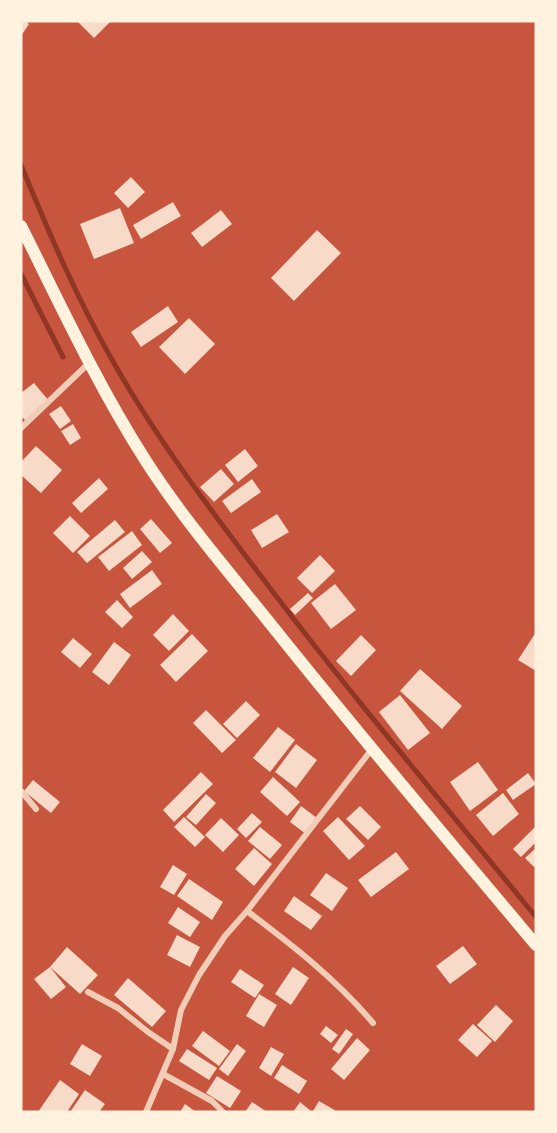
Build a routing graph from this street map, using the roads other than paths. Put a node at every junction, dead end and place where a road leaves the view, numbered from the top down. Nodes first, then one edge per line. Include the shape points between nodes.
1 (21, 226) edge
2 (89, 362) junction
3 (21, 428) edge
4 (372, 749) junction
5 (21, 791) edge
6 (36, 809) dead end
7 (247, 911) junction
8 (536, 945) edge
9 (88, 992) dead end
10 (373, 1023) dead end
11 (173, 1049) junction
12 (163, 1074) junction
13 (146, 1112) edge
14 (223, 1112) edge

1 - 2 main road
2 - 3 street
2 - 4 main road via 144,459 179,509
4 - 7 street
4 - 8 main road
5 - 6 street
7 - 10 street via 331,978
7 - 11 street via 199,975 181,1010
9 - 11 street via 118,1008
11 - 12 street
12 - 13 street
12 - 14 street via 212,1101

